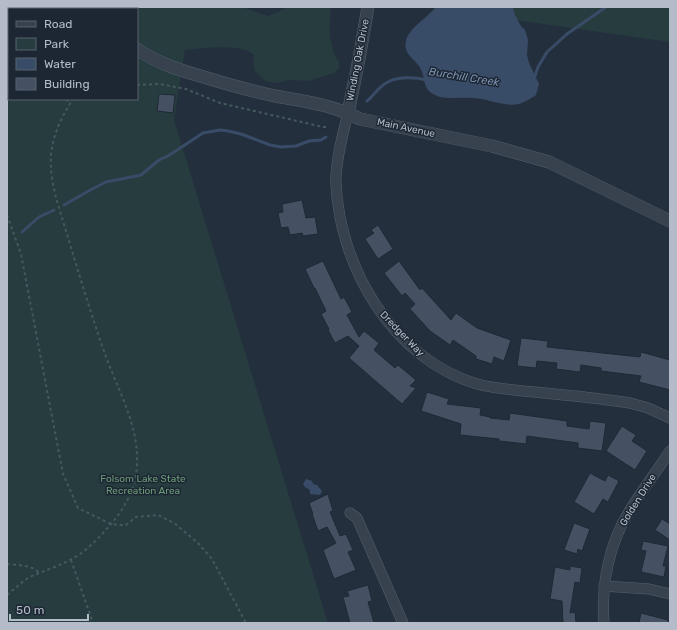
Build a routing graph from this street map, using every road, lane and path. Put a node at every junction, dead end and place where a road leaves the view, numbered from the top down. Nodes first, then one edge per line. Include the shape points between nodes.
1 (368, 7) edge
2 (138, 50) edge
3 (138, 85) edge
4 (67, 100) edge
5 (73, 100) edge
6 (70, 104) junction
7 (348, 113) junction
8 (327, 127) dead end
9 (7, 215) edge
10 (670, 221) edge
11 (670, 418) edge
12 (670, 451) edge
13 (350, 513) dead end
14 (111, 524) junction
15 (71, 560) junction
16 (7, 564) edge
17 (39, 573) junction
18 (604, 586) junction
19 (670, 594) edge
20 (7, 595) edge
21 (93, 623) edge
22 (246, 623) edge
23 (403, 623) edge
24 (604, 623) edge

1 - 7 street, Winding Oak Drive
2 - 7 street, Main Avenue via 146,56 189,73 249,91 328,106
3 - 8 path via 166,85 244,110
4 - 6 path
5 - 6 path
6 - 14 path via 56,130 51,155 56,198 93,318 136,439 138,459 132,490 126,504
7 - 10 street, Main Avenue via 360,119 492,146 548,162
7 - 11 street, Dredger Way via 339,151 336,182 341,223 364,286 378,309 412,347 444,369 479,384 630,403
9 - 14 path via 21,254 63,474 78,508
12 - 18 street, Golden Drive via 629,511 620,529 612,548
13 - 23 street via 357,518
14 - 15 path via 91,545
14 - 22 path via 126,525 136,517 158,515 174,523 198,543 212,560
15 - 17 path
15 - 21 path
16 - 17 path via 29,567
17 - 20 path
18 - 19 street via 649,589
18 - 24 street, Golden Drive

